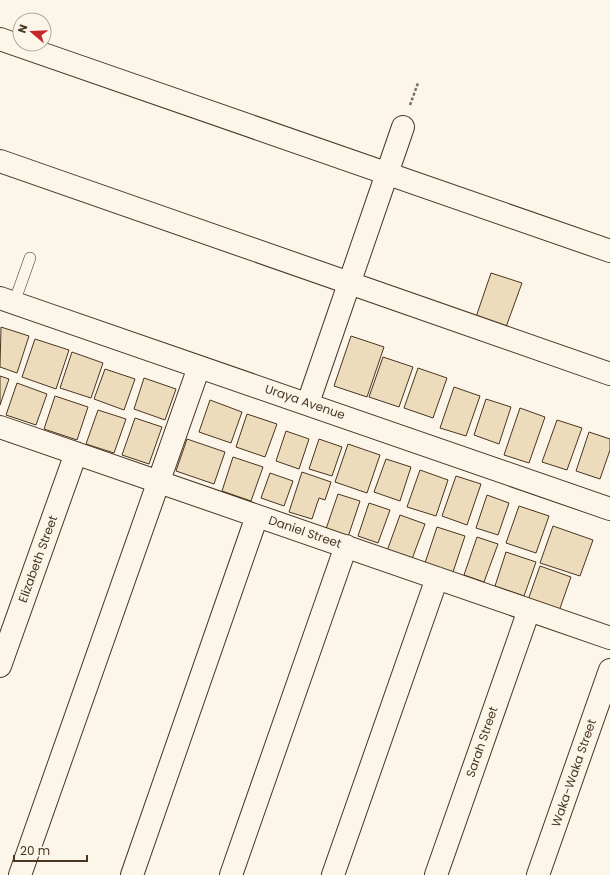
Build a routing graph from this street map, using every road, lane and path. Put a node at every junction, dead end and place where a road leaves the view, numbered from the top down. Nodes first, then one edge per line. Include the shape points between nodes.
1 (0, 39) edge
2 (403, 127) dead end
3 (0, 161) edge
4 (388, 173) junction
5 (610, 251) edge
6 (30, 258) dead end
7 (350, 283) junction
8 (7, 301) edge
9 (199, 367) junction
10 (610, 374) edge
11 (308, 403) junction
12 (0, 427) edge
13 (76, 453) junction
14 (159, 482) junction
15 (610, 508) edge
16 (257, 516) junction
17 (346, 546) junction
18 (437, 578) junction
19 (529, 610) junction
20 (610, 638) edge
21 (0, 666) edge
22 (610, 670) edge
23 (20, 875) edge
24 (132, 875) edge
25 (231, 875) edge
26 (333, 875) edge
27 (436, 875) edge
28 (538, 875) edge

1 - 4 street
2 - 4 street
3 - 7 street
4 - 5 street
4 - 7 street
6 - 8 lane
7 - 10 street
7 - 11 street
8 - 9 street, Uraya Avenue
9 - 11 street, Uraya Avenue
9 - 14 street
11 - 15 street, Uraya Avenue
12 - 13 street, Daniel Street
13 - 14 street, Daniel Street
13 - 21 street, Elizabeth Street
14 - 16 street, Daniel Street
14 - 23 street
16 - 17 street, Daniel Street
16 - 24 street
17 - 18 street, Daniel Street
17 - 25 street
18 - 19 street, Daniel Street
18 - 26 street
19 - 20 street, Daniel Street
19 - 27 street, Sarah Street
22 - 28 street, Waka-Waka Street

